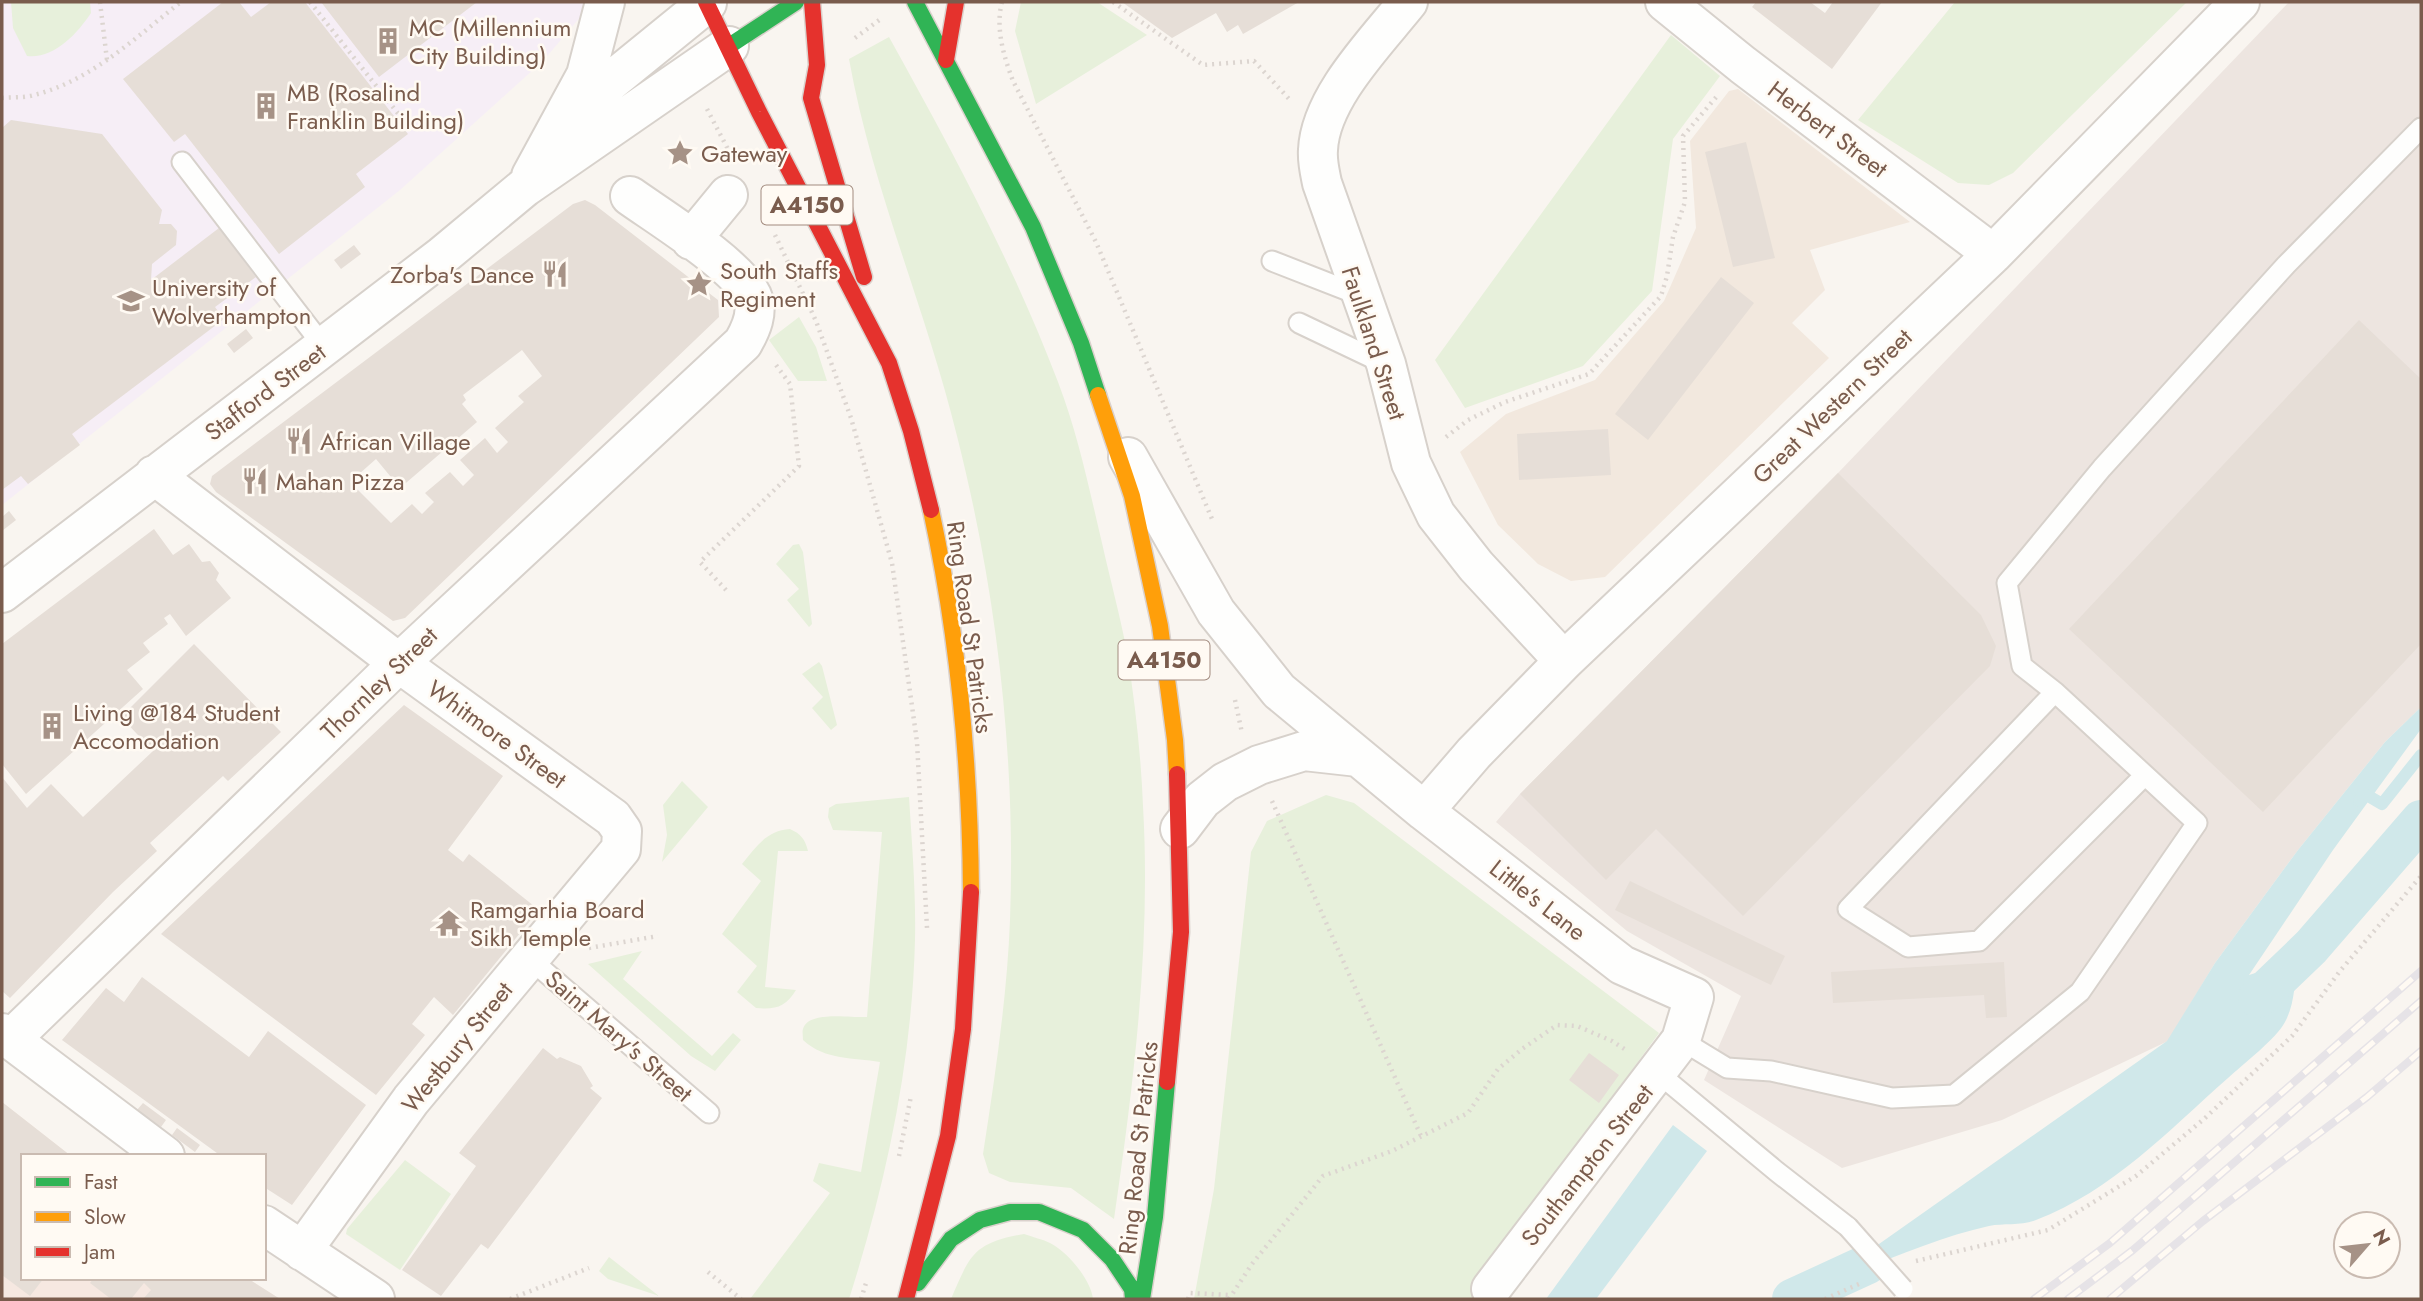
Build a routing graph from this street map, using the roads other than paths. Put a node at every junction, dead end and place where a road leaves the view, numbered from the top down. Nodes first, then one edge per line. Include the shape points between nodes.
1 (605, 2) edge
2 (707, 2) edge
3 (796, 2) edge
4 (812, 2) edge
5 (915, 2) edge
6 (956, 2) edge
7 (1408, 2) edge
8 (2241, 2) edge
9 (1680, 6) edge
10 (737, 32) junction
11 (946, 60) junction
12 (563, 120) junction
13 (2421, 128) edge
14 (182, 162) dead end
15 (730, 177) road end
16 (525, 187) junction
17 (630, 197) dead end
18 (691, 240) junction
19 (1993, 254) junction
20 (1272, 261) dead end
21 (1359, 295) junction
22 (1299, 323) dead end
23 (324, 347) junction
24 (889, 363) junction
25 (1385, 365) junction
26 (1110, 425) junction
27 (154, 475) junction
28 (2, 593) edge
29 (1564, 661) junction
30 (399, 663) junction
31 (2055, 692) junction
32 (1358, 757) junction
33 (2144, 775) junction
34 (1424, 811) junction
35 (1180, 829) junction
36 (621, 849) joint
37 (530, 959) junction
38 (1681, 1040) junction
39 (5, 1041) edge
40 (1658, 1073) junction
41 (709, 1113) dead end
42 (163, 1154) edge
43 (266, 1226) edge
44 (302, 1251) junction
45 (1491, 1289) dead end
46 (1903, 1289) dead end
47 (907, 1297) edge
48 (375, 1299) edge
49 (1133, 1299) edge
50 (1143, 1299) edge

1 - 12 street, Stafford Street via 586,75
2 - 10 highway, Ring Road St Patricks / A4150
2 - 12 street, Stafford Street
3 - 10 highway, Stafford Street
4 - 24 highway via 817,65 811,98
5 - 11 highway, Ring Road St Patricks / A4150
6 - 11 highway
7 - 21 street, Faulkland Street via 1336,93 1320,132 1317,152 1322,183
8 - 19 street, Great Western Street
9 - 19 street, Herbert Street via 1744,65
10 - 16 street, Stafford Street
10 - 24 highway, Ring Road St Patricks / A4150 via 759,112
11 - 26 highway, Ring Road St Patricks / A4150 via 1033,227
12 - 16 street, Stafford Street
13 - 31 lane via 2240,315 2102,468 2007,583 2022,666
14 - 23 lane
15 - 18 street
16 - 23 street, Stafford Street
17 - 18 street
18 - 30 street, Thornley Street via 738,275 753,298 754,323 743,342
19 - 29 street, Great Western Street
20 - 21 lane
21 - 25 street, Faulkland Street
22 - 25 lane
23 - 27 street, Stafford Street
24 - 47 highway, Ring Road St Patricks / A4150 via 946,580 967,772 971,890 963,1029 948,1136
25 - 29 street, Faulkland Street via 1411,463 1436,515 1476,566
26 - 32 street, Little's Lane via 1227,627 1279,691
26 - 35 highway, Ring Road St Patricks / A4150 via 1132,496 1160,626 1175,740
27 - 28 street, Stafford Street
27 - 30 street, Whitmore Street
29 - 34 street, Great Western Street
30 - 36 street, Whitmore Street via 613,818 622,831
30 - 39 street, Thornley Street
31 - 33 lane
31 - 33 lane via 1848,909 1908,947 1979,941
32 - 34 street, Little's Lane
32 - 35 street via 1304,751 1253,768 1202,800
33 - 38 lane via 2197,823 2080,992 1954,1095 1892,1098 1771,1071 1727,1068
34 - 38 street, Little's Lane via 1622,965 1694,997
35 - 50 highway, Ring Road St Patricks / A4150 via 1179,959
36 - 37 street, Westbury Street
37 - 41 lane, Saint Mary's Street
37 - 44 street, Westbury Street via 411,1100
38 - 40 street, Southampton Street
39 - 42 street
40 - 45 street, Southampton Street
40 - 46 lane, bridge via 1848,1227
43 - 44 street
44 - 48 street
47 - 49 highway via 951,1239 980,1220 1010,1212 1039,1212 1083,1230 1112,1259 1132,1289

